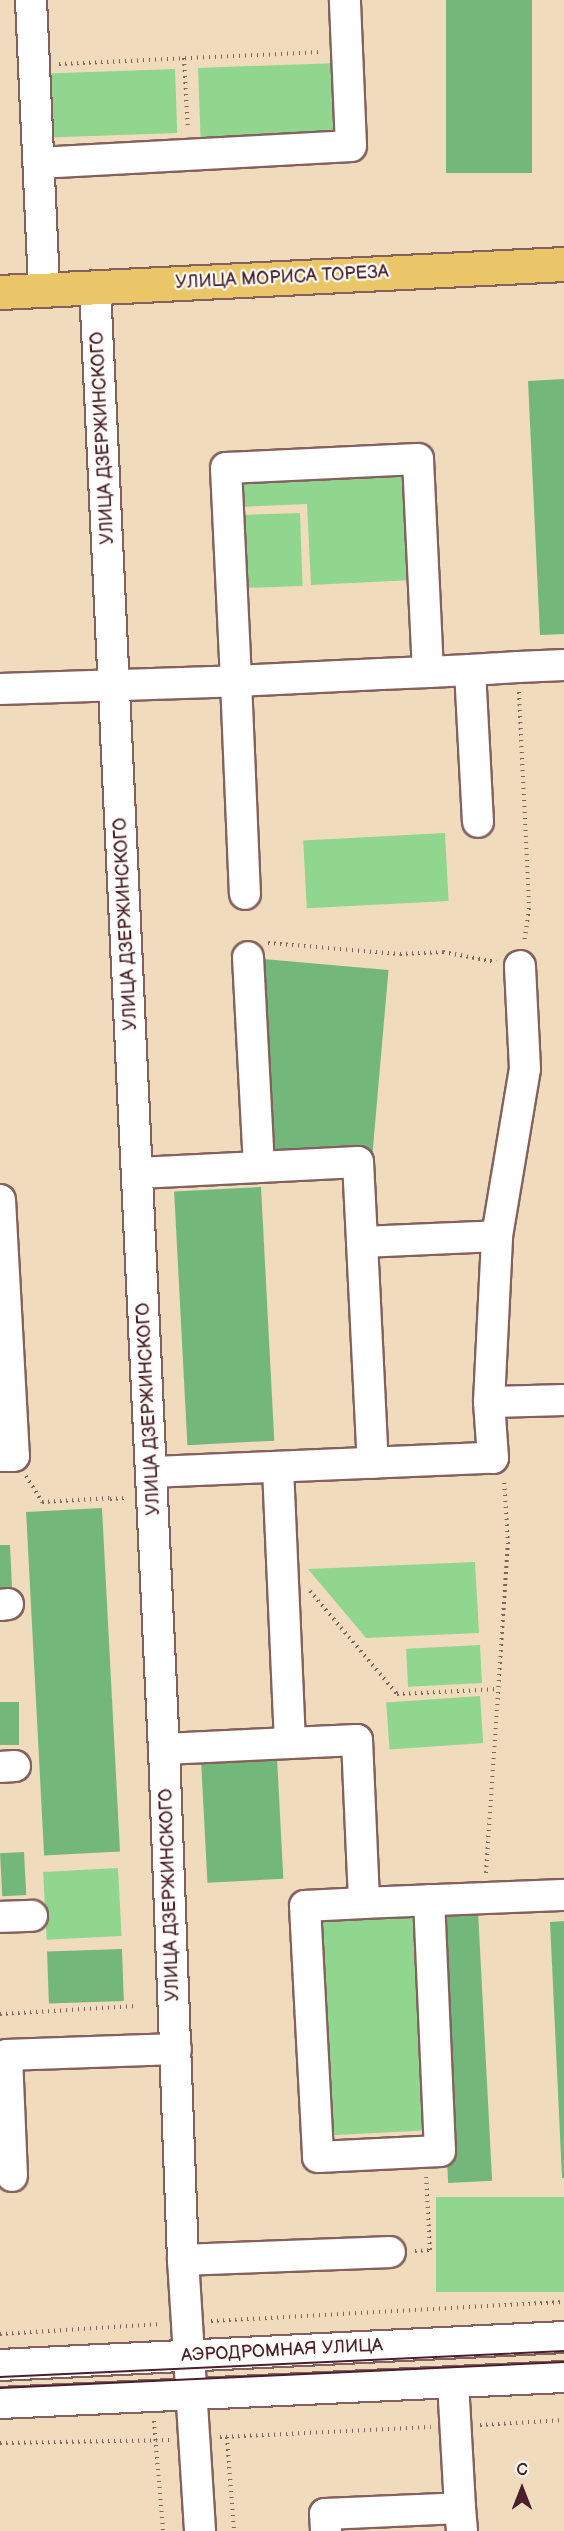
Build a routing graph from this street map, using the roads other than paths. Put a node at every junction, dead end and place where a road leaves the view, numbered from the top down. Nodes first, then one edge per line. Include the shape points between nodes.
1 (31, 0) edge
2 (345, 0) edge
3 (39, 163) junction
4 (564, 264) edge
5 (95, 287) junction
6 (44, 290) junction
7 (0, 292) edge
8 (564, 665) edge
9 (470, 670) junction
10 (428, 672) junction
11 (236, 681) junction
12 (115, 686) junction
13 (0, 689) edge
14 (478, 822) dead end
15 (245, 894) dead end
16 (248, 957) road end
17 (520, 966) road end
18 (260, 1167) junction
19 (138, 1173) junction
20 (0, 1200) edge
21 (497, 1236) junction
22 (362, 1242) junction
23 (564, 1400) edge
24 (489, 1402) junction
25 (7, 1456) edge
26 (373, 1463) junction
27 (278, 1467) junction
28 (152, 1472) junction
29 (290, 1743) junction
30 (164, 1749) junction
31 (564, 1895) edge
32 (429, 1900) junction
33 (364, 1903) junction
34 (32, 1916) dead end
35 (0, 1917) edge
36 (176, 2049) junction
37 (4, 2092) edge
38 (12, 2176) dead end
39 (390, 2252) road end
40 (183, 2260) junction
41 (564, 2337) edge
42 (191, 2356) junction
43 (0, 2365) edge
44 (564, 2377) edge
45 (453, 2382) junction
46 (193, 2394) junction
47 (0, 2403) edge
48 (461, 2520) edge
49 (200, 2531) edge
50 (326, 2531) edge

1 - 3 street
2 - 3 street via 351,146
3 - 6 street
4 - 5 main road, УЛИЦА МОРИСА ТОРЕЗА
5 - 6 main road, УЛИЦА МОРИСА ТОРЕЗА
5 - 12 street, УЛИЦА ДЗЕРЖИНСКОГО
6 - 7 main road, УЛИЦА МОРИСА ТОРЕЗА
8 - 9 street
9 - 10 street
9 - 14 street
10 - 11 street
10 - 11 street via 418,459 226,468
11 - 12 street
11 - 15 street
12 - 13 street
12 - 19 street, УЛИЦА ДЗЕРЖИНСКОГО
16 - 18 street
17 - 21 street via 525,1069
18 - 19 street
18 - 22 street via 358,1162
19 - 28 street, УЛИЦА ДЗЕРЖИНСКОГО
20 - 25 street
21 - 22 street
21 - 24 street
22 - 26 street
23 - 24 street
24 - 26 street via 493,1458
26 - 27 street
27 - 28 street
27 - 29 street
28 - 30 street, УЛИЦА ДЗЕРЖИНСКОГО
29 - 30 street
29 - 33 street via 357,1740
30 - 36 street, УЛИЦА ДЗЕРЖИНСКОГО
31 - 32 street
32 - 33 street
32 - 33 street via 440,2151 318,2157 305,1906
34 - 35 street
36 - 37 street via 7,2055
36 - 40 street, УЛИЦА ДЗЕРЖИНСКОГО
37 - 38 street
39 - 40 street
40 - 42 street, УЛИЦА ДЗЕРЖИНСКОГО
41 - 42 street, АЭРОДРОМНАЯ УЛИЦА
42 - 43 street, АЭРОДРОМНАЯ УЛИЦА
42 - 46 street, УЛИЦА ДЗЕРЖИНСКОГО
44 - 45 street
45 - 46 street
45 - 48 street
46 - 47 street
46 - 49 street, УЛИЦА ДЗЕРЖИНСКОГО
48 - 50 street via 325,2514

